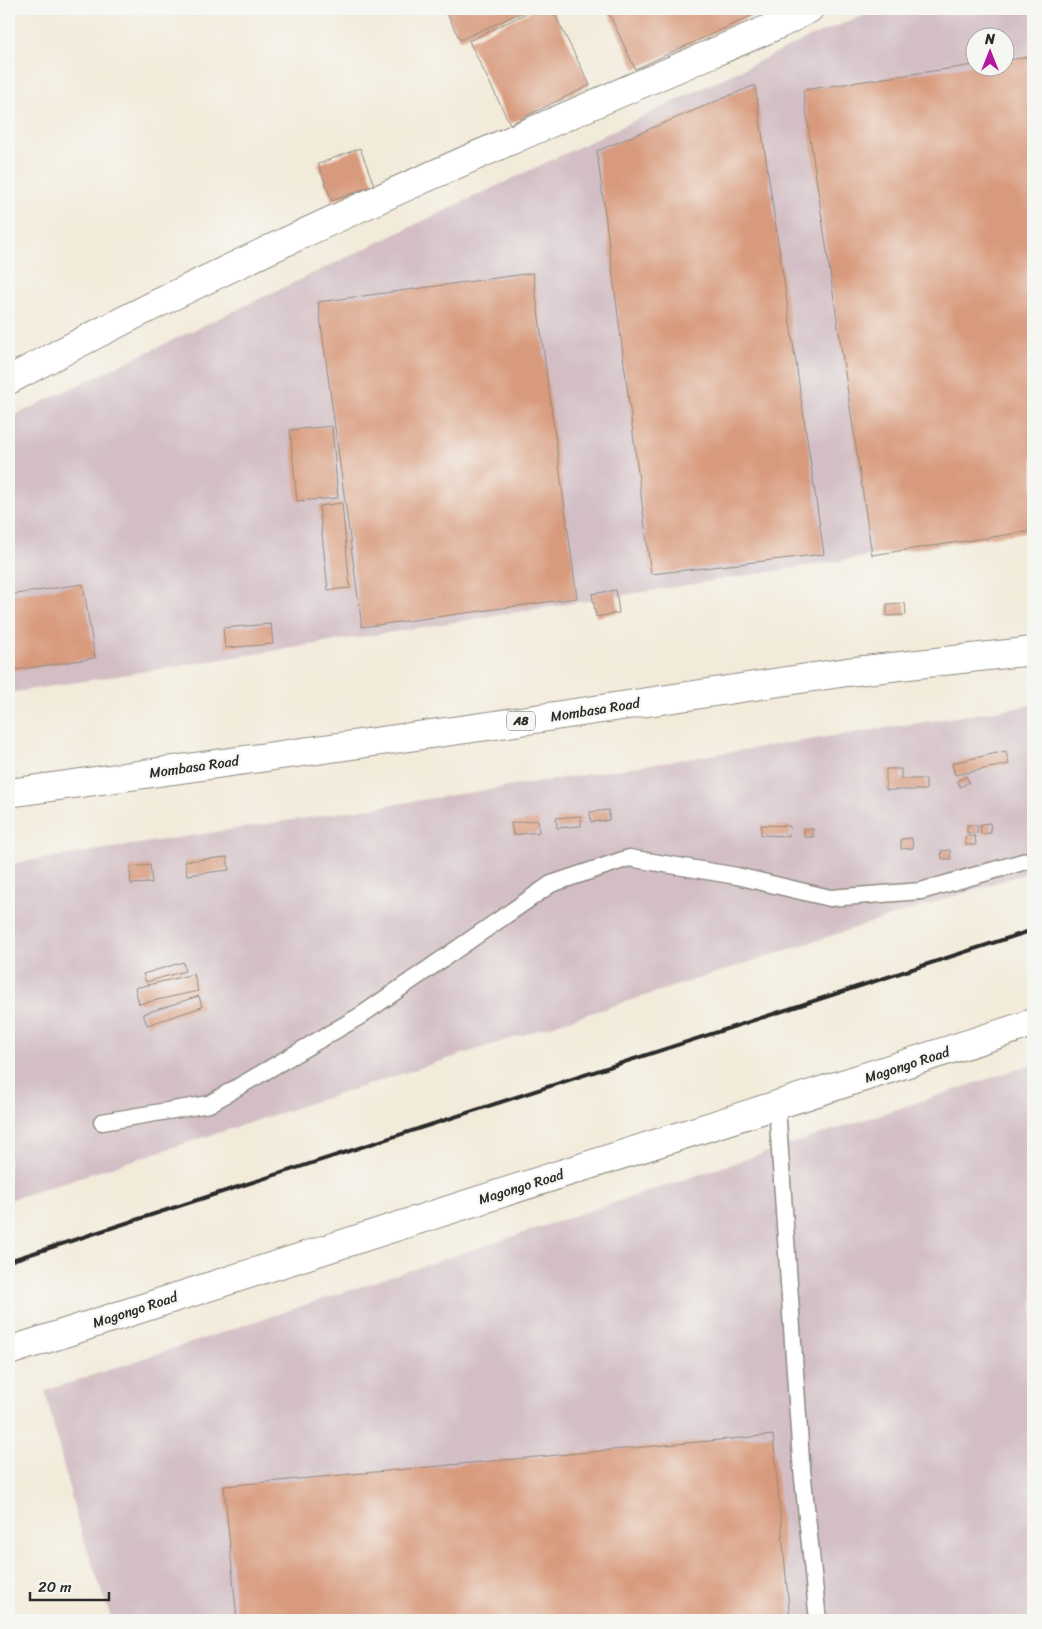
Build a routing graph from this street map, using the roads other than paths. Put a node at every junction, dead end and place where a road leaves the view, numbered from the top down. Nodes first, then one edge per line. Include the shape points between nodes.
1 (809, 9) edge
2 (9, 380) edge
3 (1033, 651) edge
4 (9, 793) edge
5 (1033, 859) edge
6 (1033, 1023) edge
7 (777, 1107) junction
8 (102, 1122) dead end
9 (9, 1351) edge
10 (818, 1620) edge

1 - 2 main road via 394,191 96,333
3 - 4 main road, Mombasa Road / A8 via 846,672
5 - 8 lane via 921,891 830,898 737,876 629,858 551,884 360,1016 209,1104
6 - 7 main road, Magongo Road
7 - 9 main road, Magongo Road
7 - 10 lane via 800,1460

